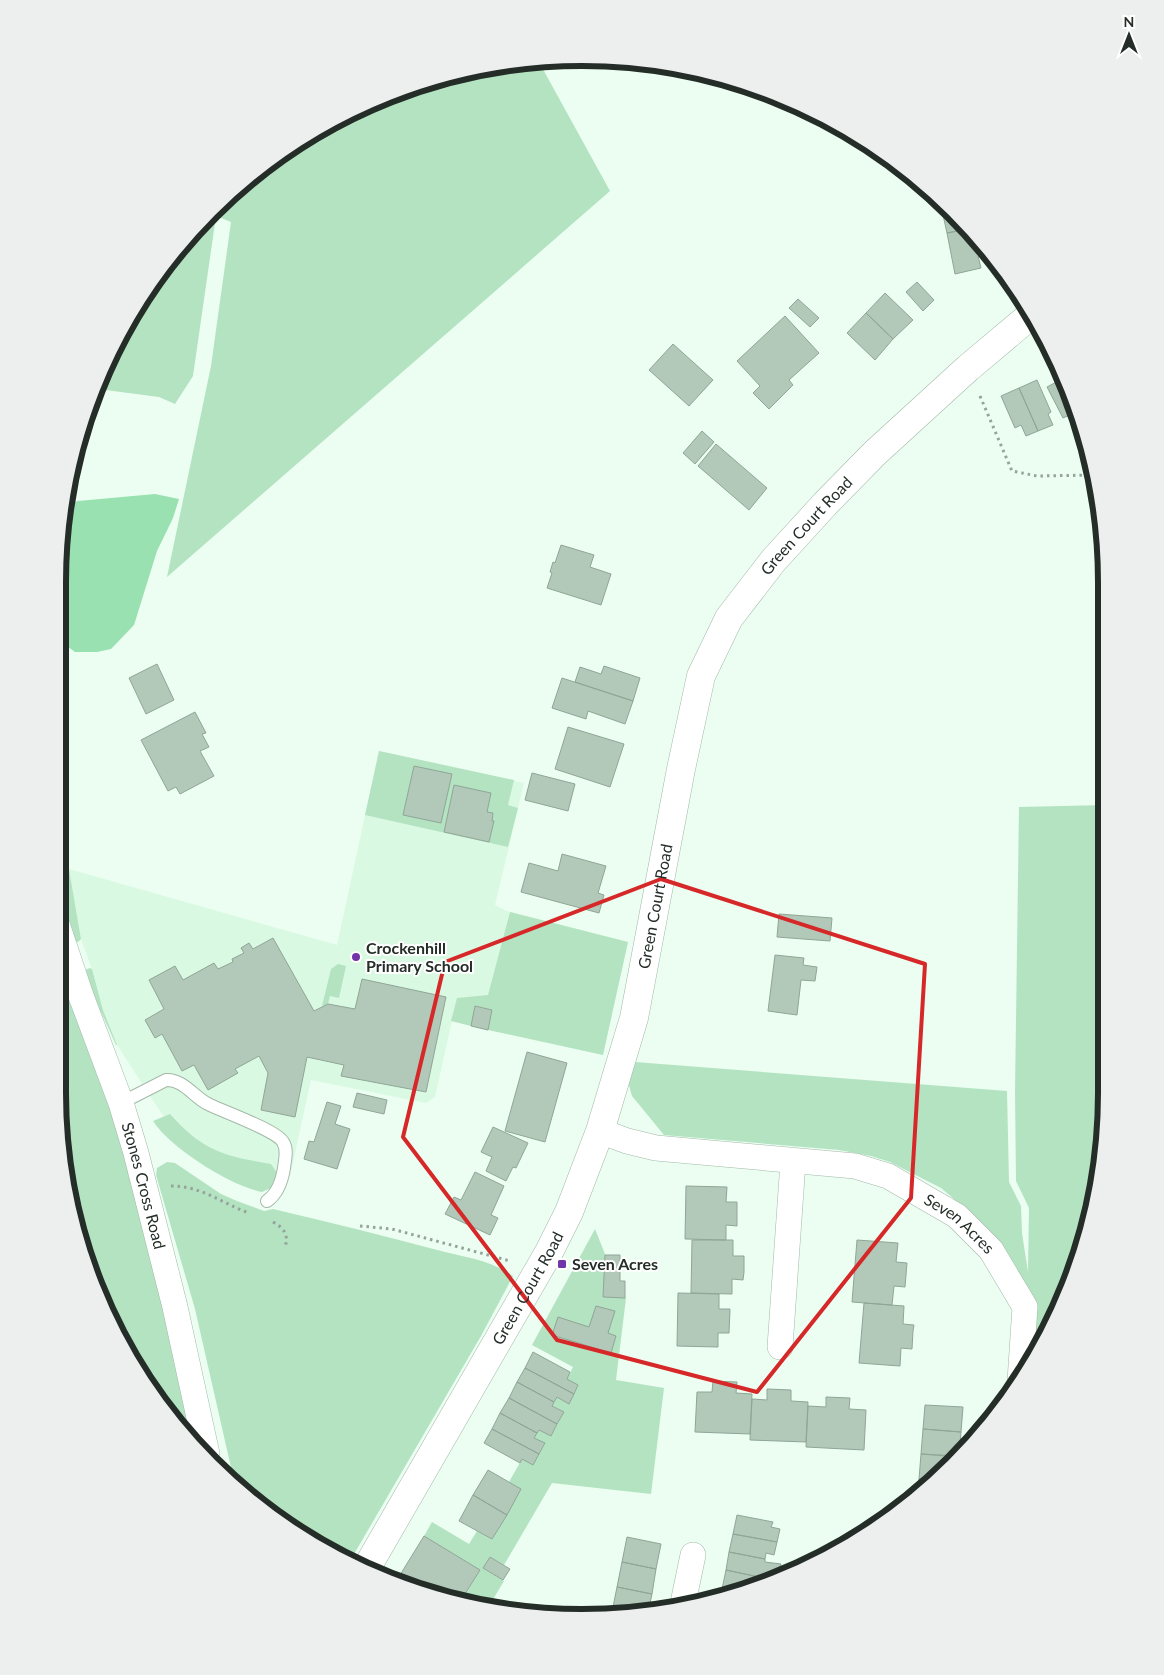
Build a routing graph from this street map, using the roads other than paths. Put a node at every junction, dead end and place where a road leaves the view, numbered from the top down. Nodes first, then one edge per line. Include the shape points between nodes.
1 (1026, 319) edge
2 (66, 949) edge
3 (121, 1104) junction
4 (600, 1131) junction
5 (793, 1162) junction
6 (267, 1201) dead end
7 (780, 1347) dead end
8 (1021, 1364) edge
9 (205, 1445) edge
10 (693, 1555) dead end
11 (370, 1563) edge
12 (684, 1599) edge

1 - 4 main road, Green Court Road via 875,453 773,561 729,618 702,676 681,769 636,1009
2 - 3 street, Stones Cross Road
3 - 6 lane via 166,1080 174,1080 206,1104 274,1133 283,1142 286,1154 278,1190
3 - 9 street, Stones Cross Road via 175,1307
4 - 5 street, Seven Acres via 656,1148
4 - 11 main road, Green Court Road via 569,1212
5 - 7 street
5 - 8 street, Seven Acres via 855,1166 888,1176 958,1216 991,1250 1025,1307
10 - 12 street

